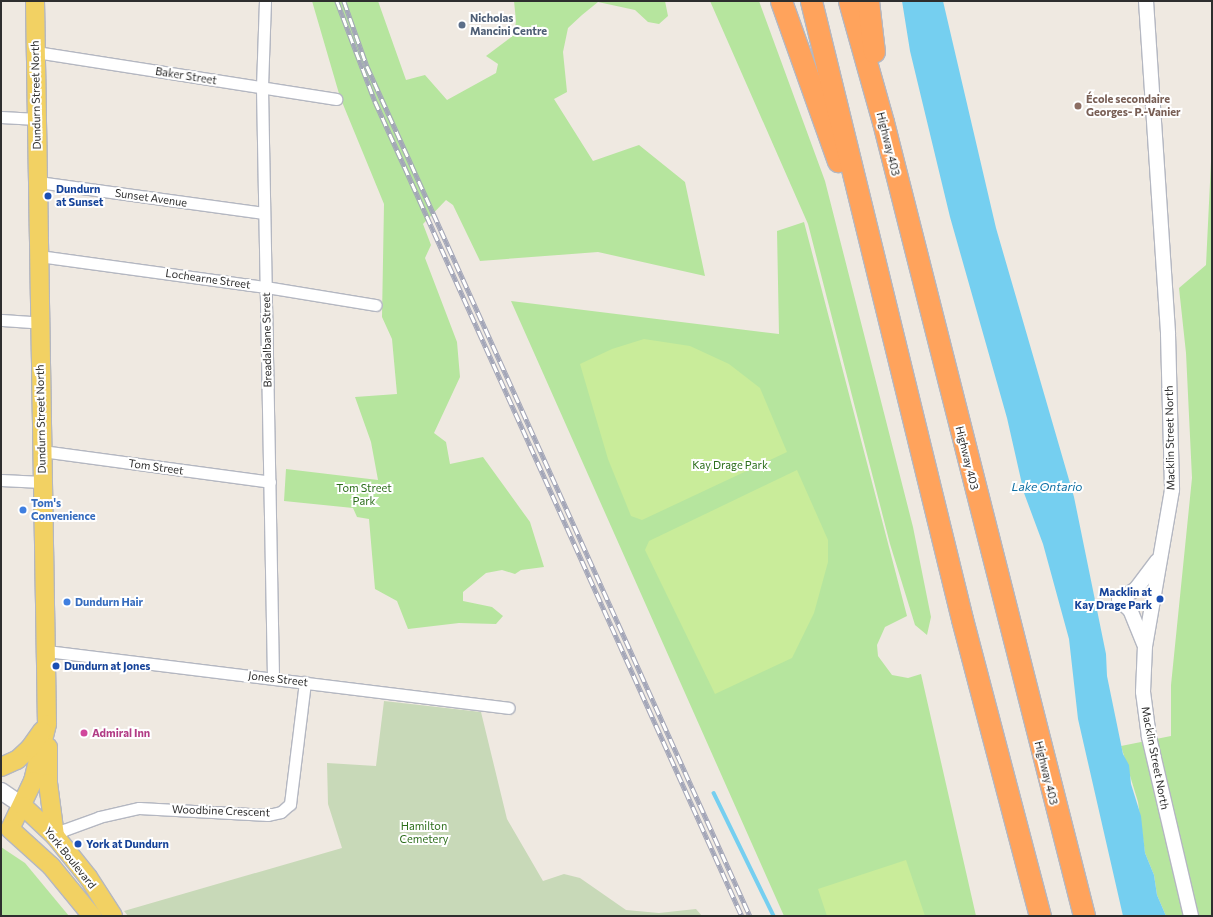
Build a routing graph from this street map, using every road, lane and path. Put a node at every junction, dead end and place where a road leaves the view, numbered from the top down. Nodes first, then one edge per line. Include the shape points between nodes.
1 (35, 1) edge
2 (265, 1) edge
3 (781, 1) edge
4 (811, 1) edge
5 (849, 1) edge
6 (868, 1) edge
7 (1146, 1) edge
8 (36, 52) junction
9 (262, 88) junction
10 (336, 99) dead end
11 (1, 117) edge
12 (37, 119) junction
13 (883, 122) junction
14 (38, 182) junction
15 (264, 213) junction
16 (871, 254) junction
17 (39, 256) junction
18 (266, 287) junction
19 (376, 305) dead end
20 (1, 320) edge
21 (40, 323) junction
22 (42, 451) junction
23 (1, 480) edge
24 (42, 482) junction
25 (270, 482) junction
26 (1161, 555) junction
27 (1145, 646) junction
28 (46, 651) junction
29 (273, 678) junction
30 (305, 682) junction
31 (509, 708) dead end
32 (47, 724) junction
33 (1, 768) edge
34 (1, 791) edge
35 (23, 806) junction
36 (5, 827) edge
37 (55, 836) junction
38 (92, 916) edge
39 (113, 916) edge
40 (1040, 916) edge
41 (1084, 916) edge
42 (1191, 916) edge

1 - 8 main road, Dundurn Street North
2 - 9 street, Breadalbane Street
3 - 16 highway
4 - 16 highway
5 - 13 highway, Highway 403
6 - 13 highway
7 - 26 street, Macklin Street North via 1168,327 1172,437 1172,490
8 - 9 street, Baker Street
8 - 12 main road, Dundurn Street North
9 - 10 street, Baker Street
9 - 15 street, Breadalbane Street
11 - 12 street
12 - 14 main road, Dundurn Street North
13 - 41 highway, Highway 403
14 - 15 street, Sunset Avenue
14 - 17 main road, Dundurn Street North
15 - 18 street, Breadalbane Street
16 - 40 highway via 962,619
17 - 18 street, Lochearne Street
17 - 21 main road, Dundurn Street North
18 - 19 street, Lochearne Street
18 - 25 street, Breadalbane Street
20 - 21 street
21 - 22 main road, Dundurn Street North
22 - 24 main road, Dundurn Street North
22 - 25 street, Tom Street
23 - 24 street
24 - 28 main road, Dundurn Street North
25 - 29 street, Breadalbane Street
26 - 27 street, Macklin Street North
26 - 27 street via 1151,573 1136,589 1119,600 1131,611
27 - 42 street, Macklin Street North via 1143,692 1149,737
28 - 29 street, Jones Street
28 - 32 main road, Dundurn Street North
29 - 30 street, Jones Street
30 - 31 street, Jones Street
30 - 37 street, Woodbine Crescent via 290,804 282,812 268,815 139,808 100,817 64,830
32 - 33 main road via 30,748 17,760
32 - 35 main road, Dundurn Street North via 33,781
32 - 37 main road via 48,783
34 - 35 main road, York Boulevard
35 - 36 main road, Dundurn Street North
35 - 37 main road, York Boulevard
36 - 38 main road, York Boulevard via 51,866
37 - 39 main road, York Boulevard via 88,877

